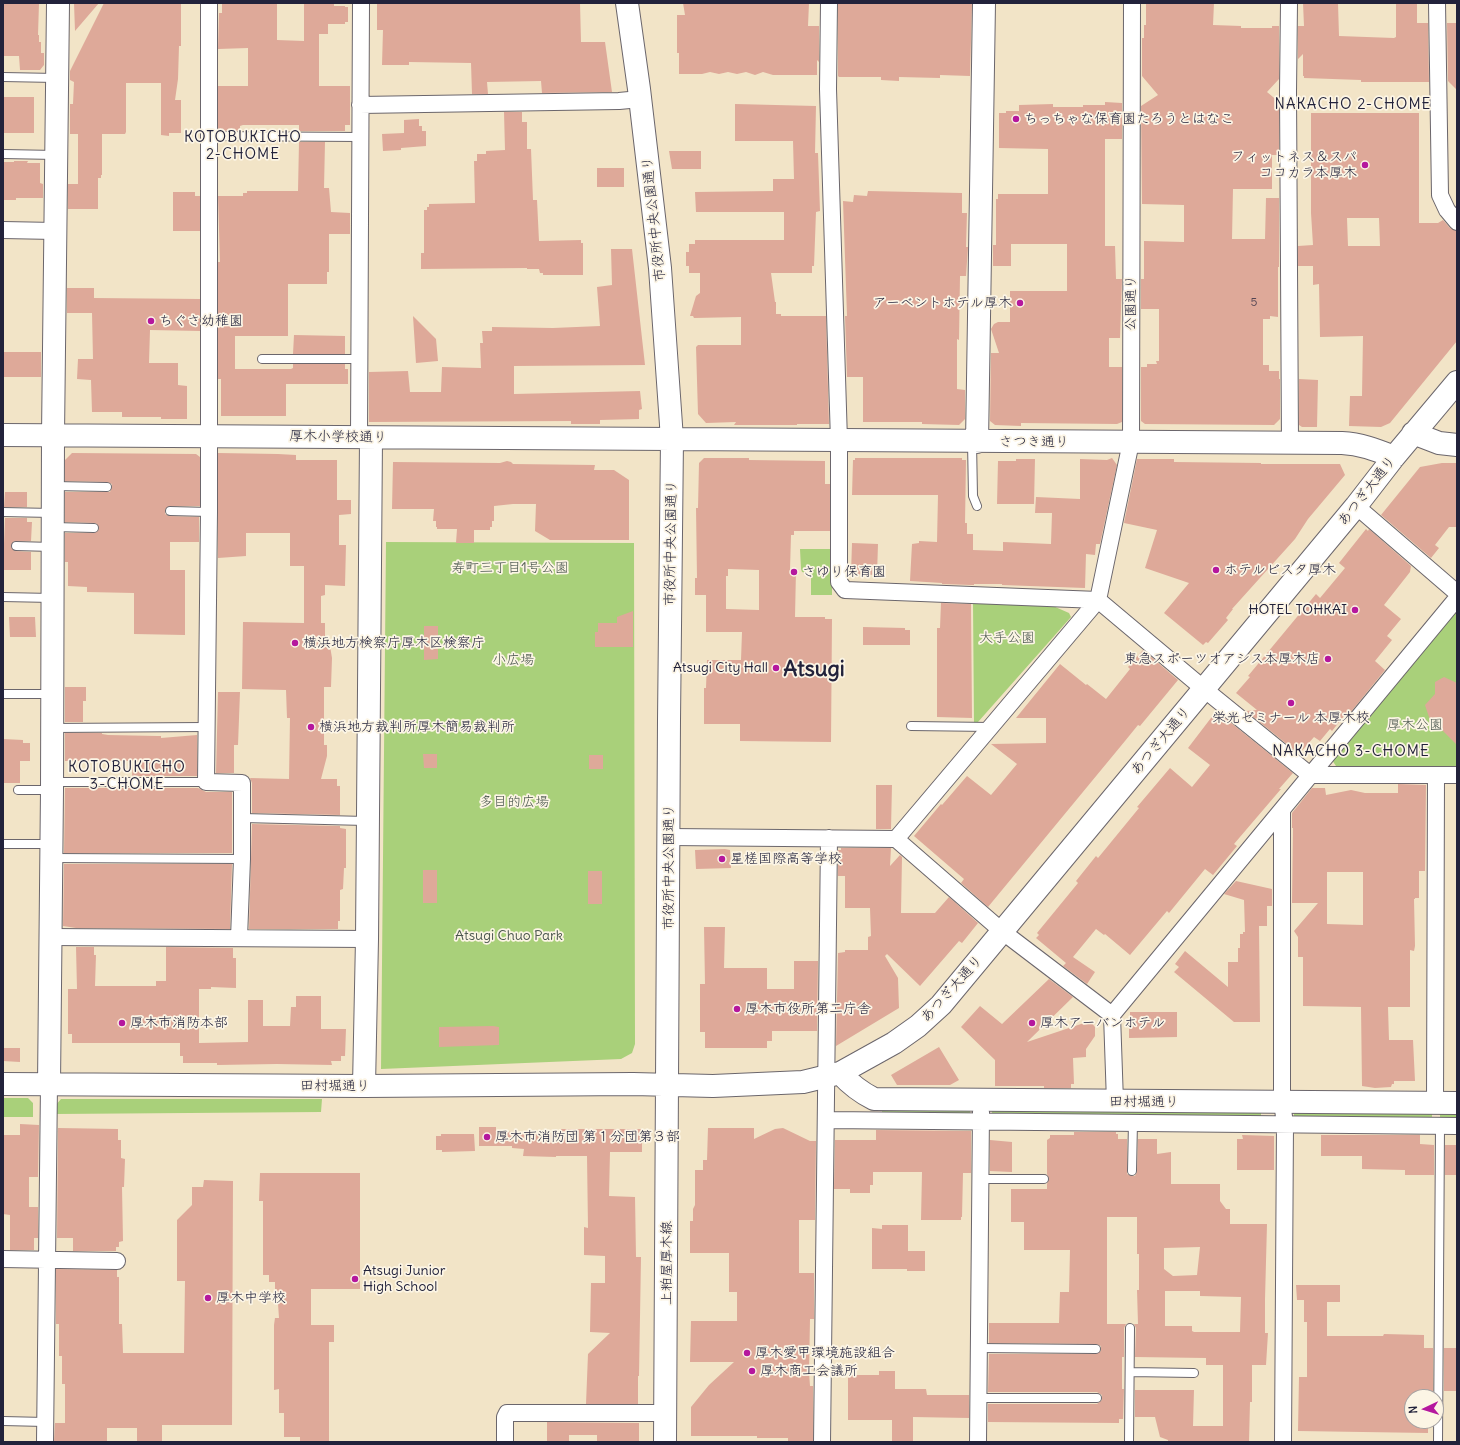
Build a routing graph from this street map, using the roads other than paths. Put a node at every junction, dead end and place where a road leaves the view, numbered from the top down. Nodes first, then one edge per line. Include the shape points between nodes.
1 (58, 3) edge
2 (209, 3) edge
3 (360, 3) edge
4 (627, 3) edge
5 (829, 3) edge
6 (984, 3) edge
7 (1132, 3) edge
8 (1289, 3) edge
9 (1437, 3) edge
10 (3, 77) edge
11 (57, 78) junction
12 (640, 99) junction
13 (360, 105) junction
14 (208, 136) junction
15 (360, 137) junction
16 (3, 154) edge
17 (56, 154) junction
18 (1457, 222) edge
19 (3, 230) edge
20 (55, 231) junction
21 (359, 359) junction
22 (262, 360) dead end
23 (1457, 382) edge
24 (1414, 433) junction
25 (3, 435) edge
26 (53, 435) junction
27 (209, 436) junction
28 (365, 437) junction
29 (672, 439) junction
30 (839, 441) junction
31 (974, 442) junction
32 (1131, 442) junction
33 (1290, 443) junction
34 (1457, 445) edge
35 (1394, 457) junction
36 (53, 486) junction
37 (107, 486) dead end
38 (977, 506) dead end
39 (1356, 506) junction
40 (170, 511) dead end
41 (3, 512) edge
42 (209, 512) junction
43 (94, 528) dead end
44 (53, 529) junction
45 (16, 546) dead end
46 (1457, 593) edge
47 (3, 597) edge
48 (52, 598) junction
49 (1457, 598) edge
50 (1098, 600) junction
51 (1204, 689) junction
52 (3, 694) edge
53 (52, 694) junction
54 (911, 726) dead end
55 (206, 727) junction
56 (991, 727) junction
57 (52, 728) junction
58 (1310, 775) junction
59 (1457, 775) edge
60 (1436, 776) junction
61 (206, 782) junction
62 (52, 786) junction
63 (18, 790) dead end
64 (1282, 810) junction
65 (243, 818) junction
66 (367, 821) junction
67 (669, 837) junction
68 (829, 838) junction
69 (896, 839) junction
70 (3, 844) edge
71 (51, 851) junction
72 (242, 859) junction
73 (1003, 932) junction
74 (50, 937) junction
75 (239, 938) junction
76 (367, 939) junction
77 (1112, 1014) junction
78 (833, 1075) junction
79 (3, 1084) edge
80 (49, 1084) junction
81 (668, 1085) junction
82 (364, 1086) junction
83 (981, 1100) junction
84 (1115, 1102) junction
85 (1282, 1102) junction
86 (1435, 1103) junction
87 (1457, 1103) edge
88 (827, 1120) junction
89 (981, 1122) junction
90 (1133, 1122) junction
91 (1285, 1124) junction
92 (1440, 1126) junction
93 (1457, 1126) edge
94 (1132, 1171) dead end
95 (981, 1179) junction
96 (1044, 1179) dead end
97 (3, 1259) edge
98 (47, 1259) junction
99 (118, 1261) dead end
100 (1130, 1328) dead end
101 (979, 1348) junction
102 (1096, 1349) dead end
103 (1130, 1372) junction
104 (1194, 1373) dead end
105 (978, 1398) junction
106 (1097, 1398) dead end
107 (665, 1413) junction
108 (3, 1421) edge
109 (45, 1422) junction
110 (45, 1442) edge
111 (505, 1442) edge
112 (665, 1442) edge
113 (822, 1442) edge
114 (978, 1442) edge
115 (1129, 1442) edge
116 (1283, 1442) edge
117 (1438, 1442) edge

1 - 11 street
2 - 14 street
3 - 13 street
4 - 12 street, 市役所中央公園通り
5 - 30 street via 828,89
6 - 31 street
7 - 32 street, 公園通り
8 - 33 street
9 - 18 street via 1440,195 1447,210
10 - 11 lane
11 - 17 street
12 - 13 street
12 - 29 street, 市役所中央公園通り via 660,268
13 - 15 street
14 - 15 lane
14 - 27 street
15 - 21 street
16 - 17 lane
17 - 20 street
19 - 20 street
20 - 26 street
21 - 22 lane
21 - 28 street
23 - 24 street, あつぎ大通り
24 - 34 street via 1439,443
24 - 35 street, あつぎ大通り
25 - 26 street, 厚木小学校通り
26 - 27 street, 厚木小学校通り
26 - 36 street
27 - 28 street, 厚木小学校通り
27 - 42 street
28 - 29 street, 厚木小学校通り
28 - 66 street
29 - 30 street, さつき通り
29 - 67 street, 市役所中央公園通り
30 - 31 street, さつき通り
30 - 50 street via 839,582 845,590
31 - 32 street, さつき通り
31 - 38 lane via 973,496
32 - 33 street, さつき通り
32 - 50 street, 公園通り
33 - 35 street, さつき通り via 1356,444
35 - 39 street, あつぎ大通り
36 - 37 lane
36 - 44 street
39 - 46 street
39 - 51 street, あつぎ大通り
40 - 42 lane
41 - 44 lane
42 - 55 street
43 - 44 lane
44 - 45 lane
44 - 48 street
47 - 48 lane
48 - 53 street
49 - 58 street
50 - 51 street
50 - 56 street
51 - 58 street
51 - 73 street, あつぎ大通り
52 - 53 lane
53 - 57 street
54 - 56 lane
55 - 57 lane
55 - 61 street
56 - 69 street
57 - 62 street
58 - 60 street
58 - 64 street
59 - 60 street
60 - 86 street
61 - 62 lane
61 - 65 street via 242,783
62 - 63 lane
62 - 71 street
64 - 77 street
64 - 85 street
65 - 66 lane
65 - 72 street
66 - 76 street
67 - 68 street
67 - 81 street, 市役所中央公園通り
68 - 69 street
68 - 78 street
69 - 73 street
70 - 71 lane
71 - 72 lane
71 - 74 street
72 - 75 street
73 - 77 street
73 - 78 street, あつぎ大通り via 941,1005 918,1026 894,1043
74 - 75 street
74 - 80 street
75 - 76 street
76 - 82 street
77 - 84 street
78 - 81 street, あつぎ大通り via 803,1082 776,1084
78 - 83 street, 田村堀通り via 874,1099
78 - 88 street
79 - 80 street, 田村堀通り
80 - 82 street, 田村堀通り
80 - 98 street
81 - 82 street, 田村堀通り
81 - 107 street, 上粕屋厚木線
83 - 84 street, 田村堀通り
83 - 89 street
84 - 85 street, 田村堀通り
85 - 86 street, 田村堀通り
85 - 91 street
86 - 87 street, 田村堀通り
88 - 89 street
88 - 113 street
89 - 90 street
89 - 95 street
90 - 91 street
90 - 94 lane
91 - 92 street
91 - 116 street
92 - 93 street
92 - 117 lane
95 - 96 lane
95 - 101 street
97 - 98 street
98 - 99 street
98 - 109 street
100 - 103 lane
101 - 102 lane
101 - 105 street
103 - 104 lane
103 - 115 lane
105 - 106 lane
105 - 114 street
107 - 111 street via 506,1413
107 - 112 street, 上粕屋厚木線
108 - 109 lane
109 - 110 street

